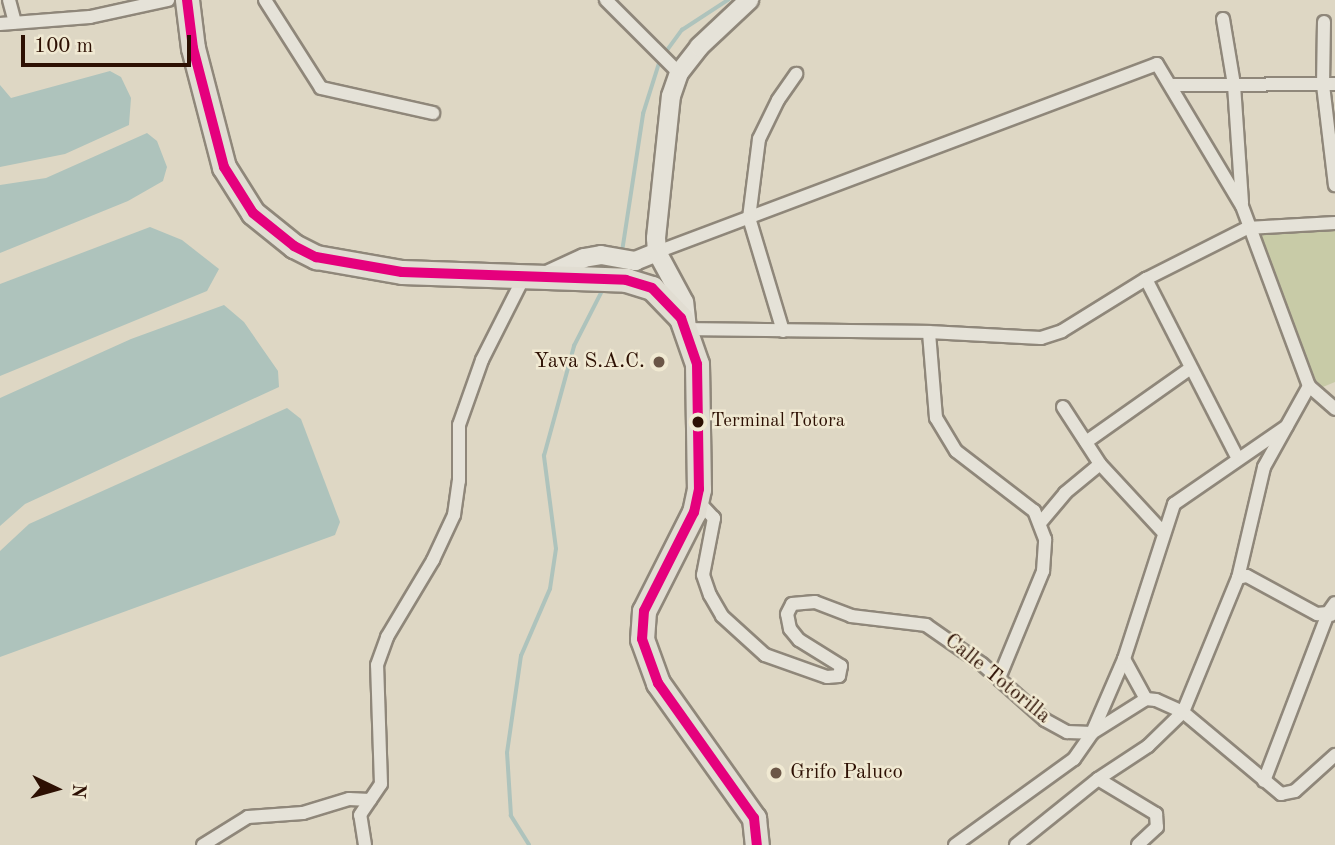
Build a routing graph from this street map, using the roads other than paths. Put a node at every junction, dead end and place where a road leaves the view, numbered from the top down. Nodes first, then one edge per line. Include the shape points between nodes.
1 (9, 0) edge
2 (168, 0) edge
3 (187, 0) edge
4 (265, 0) edge
5 (748, 0) edge
6 (610, 3) edge
7 (1223, 19) dead end
8 (15, 22) junction
9 (1324, 22) dead end
10 (0, 24) edge
11 (679, 73) junction
12 (796, 74) dead end
13 (1329, 84) edge
14 (1171, 85) junction
15 (1234, 85) junction
16 (433, 113) dead end
17 (1335, 185) edge
18 (1242, 206) junction
19 (750, 218) junction
20 (1335, 223) edge
21 (1247, 228) junction
22 (657, 252) junction
23 (631, 270) junction
24 (532, 277) junction
25 (1146, 279) junction
26 (687, 329) junction
27 (783, 331) junction
28 (929, 332) junction
29 (1191, 368) junction
30 (1309, 386) junction
31 (1329, 398) edge
32 (1063, 407) dead end
33 (1335, 409) edge
34 (1287, 426) junction
35 (1086, 442) junction
36 (1237, 459) junction
37 (1100, 464) junction
38 (697, 500) junction
39 (1041, 522) junction
40 (1162, 531) junction
41 (1238, 578) junction
42 (1333, 611) edge
43 (1124, 659) junction
44 (999, 678) junction
45 (1146, 699) junction
46 (1183, 712) junction
47 (1092, 733) junction
48 (1335, 755) edge
49 (1098, 779) junction
50 (1264, 781) junction
51 (370, 800) junction
52 (203, 845) edge
53 (366, 845) edge
54 (757, 845) edge
55 (956, 845) edge
56 (1016, 845) edge
57 (1138, 845) edge

1 - 8 street
2 - 8 street via 90,17
3 - 24 highway via 193,48 225,167 237,191 271,229 316,257 365,268
4 - 16 street via 321,88
5 - 11 street
6 - 11 street
7 - 15 street
8 - 10 street
9 - 13 street
11 - 22 street via 671,96
12 - 19 street via 764,124
13 - 15 street
13 - 17 street
14 - 15 street
14 - 18 street
14 - 19 street via 1157,64 1150,64
15 - 18 street
18 - 21 street
19 - 22 street
19 - 27 street
20 - 21 street
21 - 25 street
21 - 30 street
22 - 23 street
22 - 26 street via 684,302
23 - 24 highway
23 - 24 street via 601,256
23 - 26 highway
24 - 51 street via 482,360 459,425 454,515 433,560 390,630 377,665 381,784
25 - 28 street via 1062,331 1041,338
25 - 29 street
26 - 27 street
26 - 38 highway via 696,365 701,468
27 - 28 street
28 - 39 street via 936,418 956,451 1034,511
29 - 35 street
29 - 36 street
30 - 31 street
30 - 34 street
31 - 33 street
32 - 35 street
34 - 36 street
34 - 41 street via 1264,467
35 - 37 street
36 - 40 street via 1174,504
37 - 39 street via 1065,493
37 - 40 street
38 - 44 street, Calle Totorilla via 714,518 703,575 710,595 722,616 765,655 827,677 839,676 841,666 799,640 790,629 787,614 792,604 815,602 851,616 926,625
38 - 54 highway via 644,611 642,639 657,683 754,818
39 - 44 street via 1046,557 1043,570
40 - 43 street
41 - 42 street via 1247,576 1317,614
41 - 46 street
42 - 50 street
43 - 45 street
43 - 47 street
44 - 47 street, Calle Totorilla via 1045,720 1067,732
45 - 46 street
45 - 47 street
46 - 49 street via 1148,746
46 - 50 street
47 - 55 street via 1074,760
48 - 50 street via 1295,791 1281,794
49 - 56 street
49 - 57 street via 1156,814 1157,828
51 - 52 street via 349,799 303,813 248,817
51 - 53 street via 360,815

